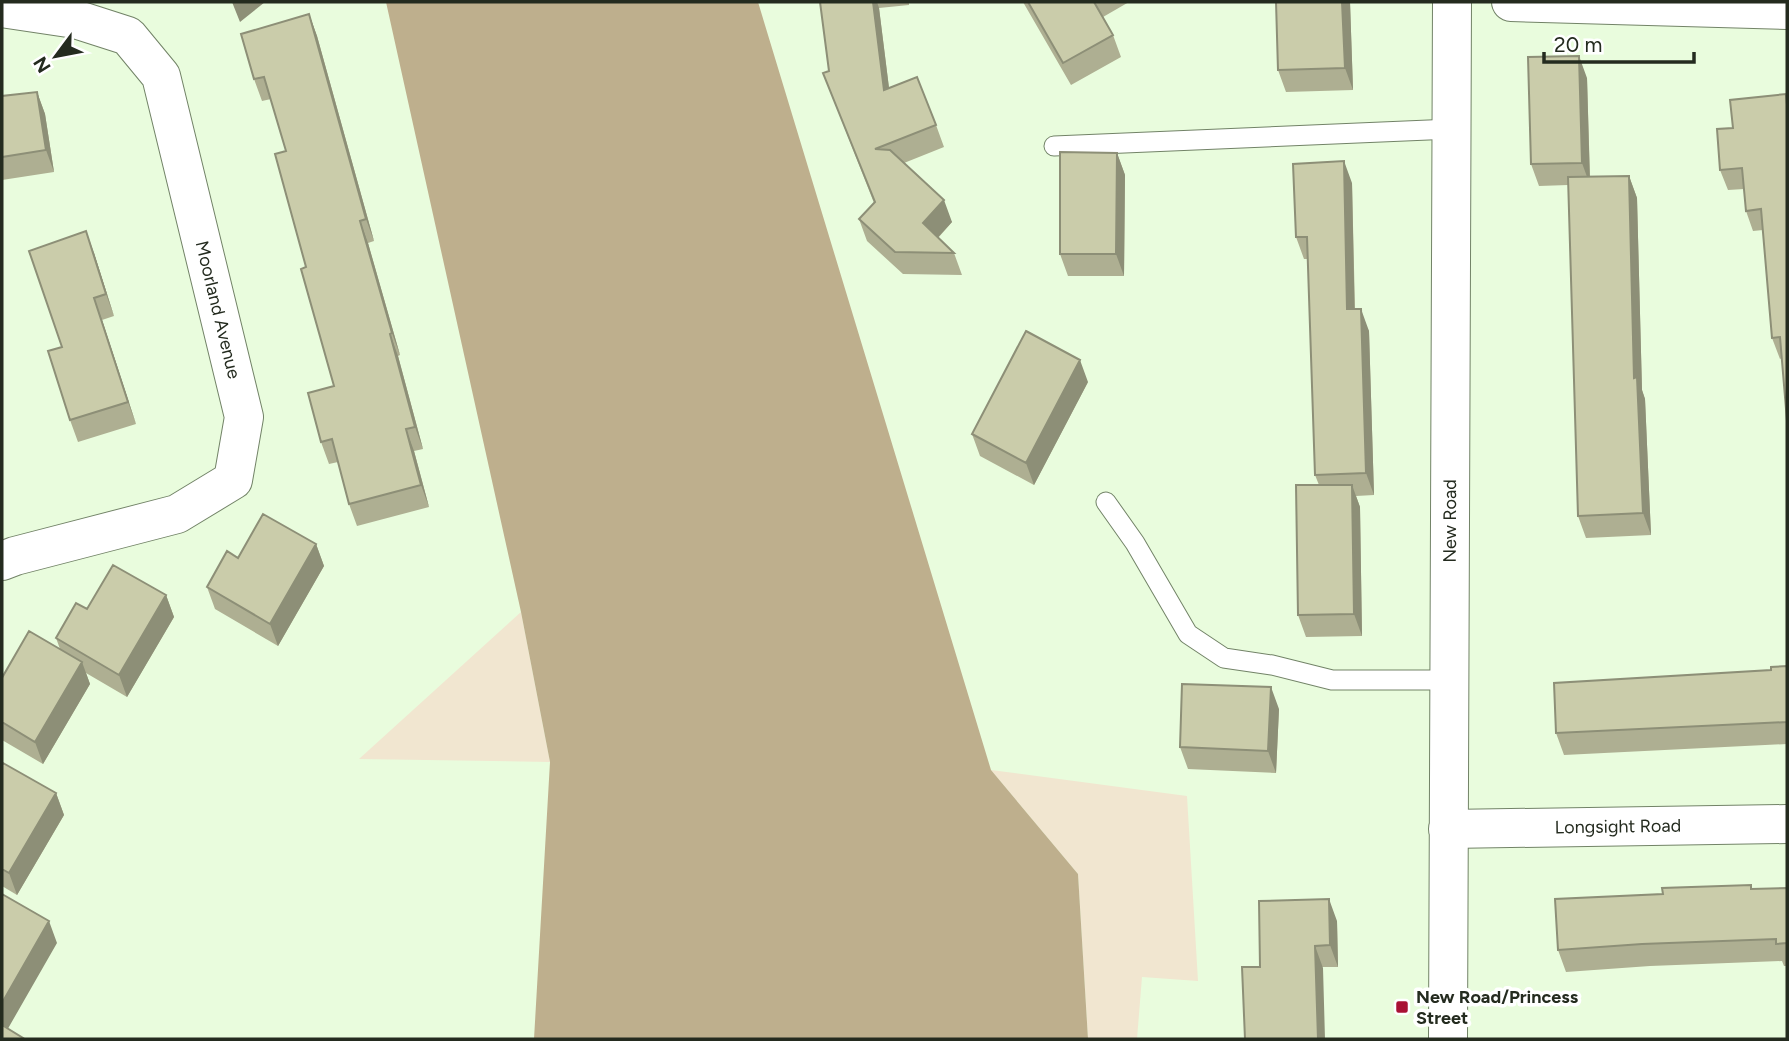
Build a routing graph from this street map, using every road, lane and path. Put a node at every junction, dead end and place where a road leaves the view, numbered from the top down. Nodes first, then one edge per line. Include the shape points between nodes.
1 (1452, 2) edge
2 (1511, 2) edge
3 (2, 8) edge
4 (1787, 10) edge
5 (1452, 129) junction
6 (1054, 146) dead end
7 (1106, 502) dead end
8 (2, 561) edge
9 (1449, 680) junction
10 (1787, 824) edge
11 (1448, 829) junction
12 (1448, 1039) edge

1 - 5 street, New Road
2 - 4 street
3 - 8 street, Moorland Avenue via 75,19 128,36 160,75 244,417 233,480 177,514
5 - 6 lane
5 - 9 street, New Road
7 - 9 lane via 1188,634 1224,658 1332,680
9 - 11 street, New Road
10 - 11 street, Longsight Road
11 - 12 street, New Road

